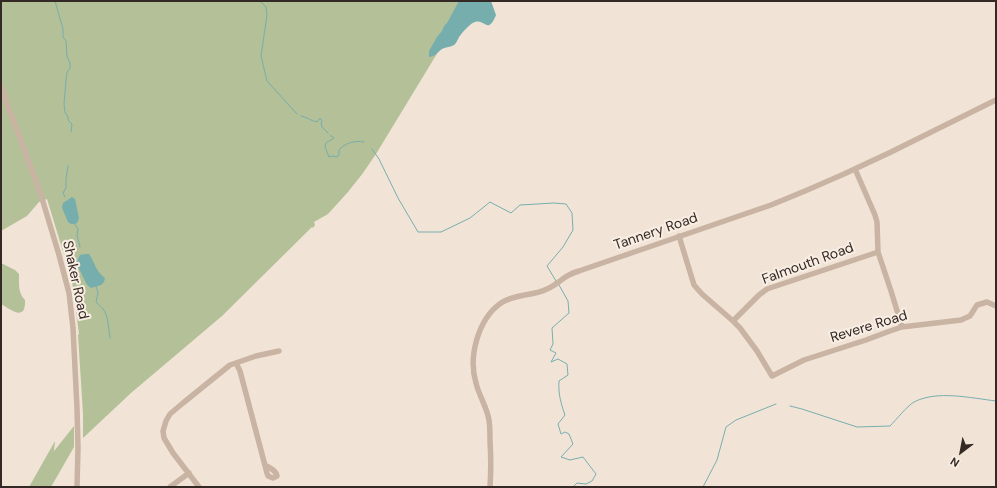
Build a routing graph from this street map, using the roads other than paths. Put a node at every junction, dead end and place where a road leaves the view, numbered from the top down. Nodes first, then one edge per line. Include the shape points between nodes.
1 (1, 87) edge
2 (996, 100) edge
3 (855, 168) junction
4 (679, 236) junction
5 (878, 252) junction
6 (996, 306) edge
7 (733, 321) junction
8 (902, 327) junction
9 (279, 351) dead end
10 (236, 363) junction
11 (265, 465) dead end
12 (188, 473) junction
13 (77, 487) edge
14 (170, 487) edge
15 (199, 487) edge
16 (490, 487) edge

1 - 13 street, Shaker Road via 43,202 69,293 78,421
2 - 3 street, Tannery Road
3 - 4 street, Tannery Road via 771,205
3 - 5 street via 877,222
4 - 7 street via 694,285
4 - 16 street, Tannery Road via 570,274 543,291 510,299 500,303 493,310 476,340 473,363 476,384 489,420
5 - 7 street, Falmouth Road via 767,289
5 - 8 street
6 - 8 street, Revere Road via 987,302 977,305 970,316 961,320
7 - 8 street, Revere Road via 757,351 772,376 804,360
9 - 10 street
10 - 11 street
10 - 12 street via 222,371 183,403 166,421 164,438
12 - 14 street
12 - 15 street

